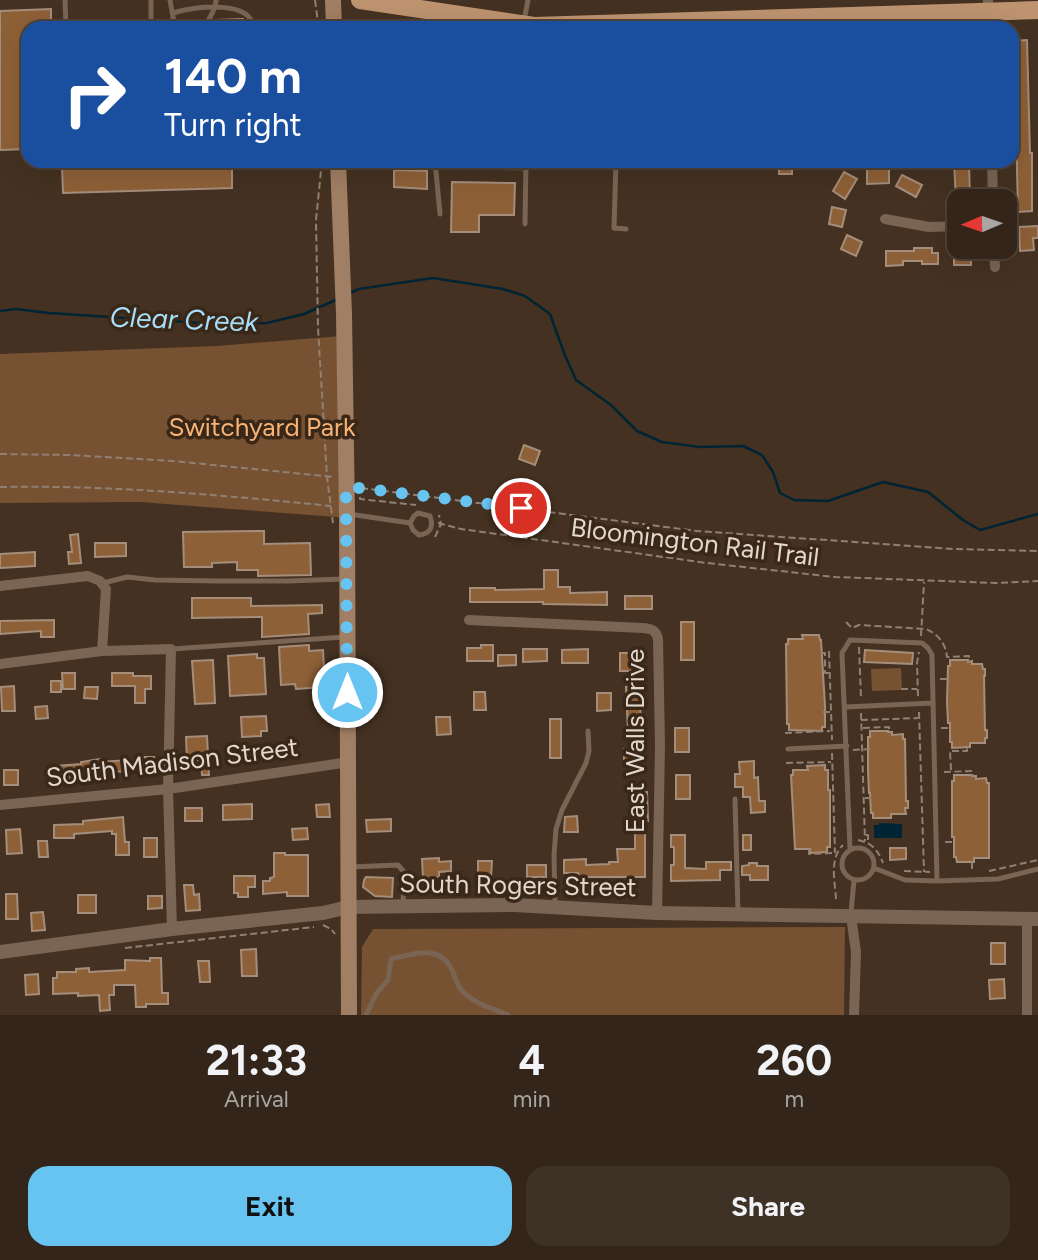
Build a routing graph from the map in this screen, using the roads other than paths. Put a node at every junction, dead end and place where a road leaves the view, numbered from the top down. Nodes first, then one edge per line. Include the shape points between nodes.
1 (65, 0) edge
2 (150, 0) edge
3 (170, 0) edge
4 (228, 0) edge
5 (332, 0) edge
6 (359, 0) edge
7 (528, 0) edge
8 (216, 1) edge
9 (383, 2) edge
10 (239, 3) dead end
11 (1038, 10) edge
12 (173, 13) junction
13 (988, 13) edge
14 (66, 21) edge
15 (151, 21) edge
16 (175, 21) edge
17 (208, 21) edge
18 (253, 21) edge
19 (334, 21) edge
20 (500, 21) edge
21 (530, 21) edge
22 (811, 21) edge
23 (338, 168) edge
24 (435, 168) edge
25 (526, 168) edge
26 (616, 168) edge
27 (992, 168) edge
28 (993, 189) edge
29 (440, 214) dead end
30 (885, 219) dead end
31 (525, 224) dead end
32 (947, 226) edge
33 (614, 228) junction
34 (626, 229) dead end
35 (613, 236) dead end
36 (995, 259) edge
37 (995, 267) dead end
38 (347, 514) junction
39 (410, 523) junction
40 (347, 578) junction
41 (102, 583) junction
42 (0, 586) edge
43 (469, 620) dead end
44 (347, 637) junction
45 (171, 649) junction
46 (102, 651) junction
47 (0, 664) edge
48 (933, 703) junction
49 (845, 707) junction
50 (588, 731) dead end
51 (847, 746) junction
52 (788, 749) dead end
53 (349, 762) junction
54 (168, 789) junction
55 (735, 799) dead end
56 (0, 805) edge
57 (850, 849) junction
58 (348, 867) junction
59 (874, 868) junction
60 (1038, 869) edge
61 (854, 880) junction
62 (936, 881) junction
63 (348, 906) junction
64 (403, 906) junction
65 (555, 908) junction
66 (657, 913) junction
67 (738, 915) junction
68 (851, 916) junction
69 (1033, 919) edge
70 (172, 929) junction
71 (0, 951) edge
72 (349, 1015) edge
73 (366, 1015) edge
74 (508, 1015) edge
75 (854, 1015) edge
76 (1027, 1015) edge

1 - 14 lane
2 - 15 lane
3 - 12 lane
4 - 8 lane
5 - 19 main road
6 - 9 main road
7 - 21 lane
8 - 12 lane
8 - 17 lane
9 - 20 main road
10 - 18 lane
11 - 13 main road
12 - 16 lane
13 - 22 main road
23 - 38 main road
24 - 29 lane
25 - 31 lane
26 - 33 lane
27 - 28 street
30 - 32 street
33 - 34 lane
33 - 35 lane
36 - 37 street
38 - 39 lane
38 - 40 main road
39 - 39 lane via 418,513 430,516 432,523 430,530 419,535
40 - 41 lane via 218,581 127,577
40 - 44 main road
41 - 42 street via 88,576
41 - 46 street via 106,589
43 - 66 street, East Walls Drive via 656,632 660,745
44 - 45 lane
44 - 53 main road
45 - 46 street
45 - 54 street
46 - 47 street
48 - 49 lane
48 - 49 lane via 932,655 922,643 850,639 842,653
48 - 62 lane
49 - 51 lane
50 - 65 lane via 586,763 556,829
51 - 52 lane
51 - 57 lane
53 - 54 street, South Madison Street
53 - 58 main road
54 - 56 street, South Madison Street
54 - 70 street
55 - 67 lane
57 - 59 lane via 867,850
57 - 61 lane via 842,869
58 - 63 main road
58 - 64 lane via 398,865 404,872
59 - 61 lane via 868,877
59 - 62 lane via 905,880
60 - 62 lane via 998,879
61 - 68 lane
63 - 64 street, South Rogers Street
63 - 70 street, South Rogers Street via 323,913
63 - 72 main road
64 - 65 street, South Rogers Street
65 - 66 street, South Rogers Street
66 - 67 street, South Rogers Street
67 - 68 street, South Rogers Street
68 - 69 street, South Rogers Street
68 - 75 street via 856,952
69 - 76 street
70 - 71 street, South Rogers Street
73 - 74 lane via 388,980 391,959 426,951 449,964 462,992

